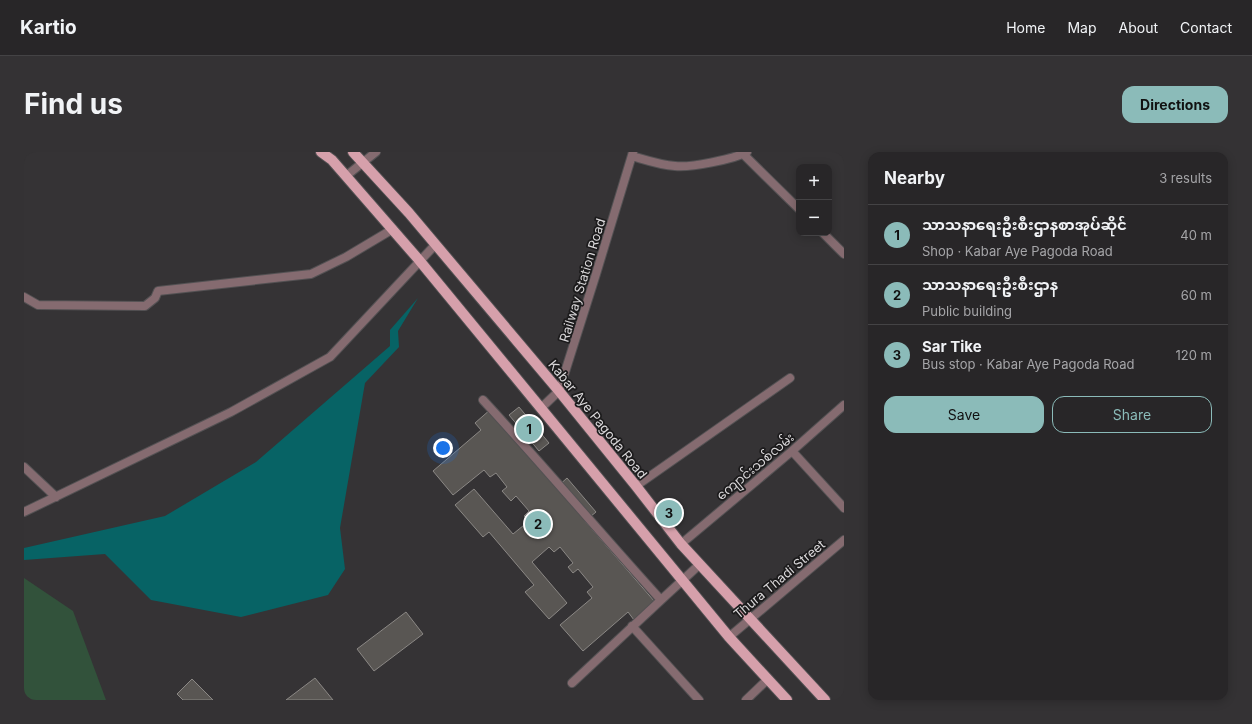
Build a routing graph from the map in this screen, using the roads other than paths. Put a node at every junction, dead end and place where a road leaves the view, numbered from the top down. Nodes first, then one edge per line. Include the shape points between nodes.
1 (321, 152) edge
2 (353, 152) edge
3 (376, 152) edge
4 (745, 153) edge
5 (633, 154) edge
6 (364, 162) junction
7 (346, 176) junction
8 (796, 206) edge
9 (393, 229) junction
10 (826, 236) edge
11 (436, 245) junction
12 (844, 254) edge
13 (419, 260) junction
14 (24, 297) edge
15 (790, 378) dead end
16 (559, 391) junction
17 (483, 400) dead end
18 (844, 405) edge
19 (541, 408) junction
20 (792, 452) junction
21 (24, 467) edge
22 (636, 486) junction
23 (56, 497) junction
24 (844, 508) edge
25 (24, 512) edge
26 (844, 540) edge
27 (681, 544) junction
28 (699, 565) junction
29 (683, 580) junction
30 (661, 600) junction
31 (749, 620) junction
32 (632, 626) junction
33 (729, 636) junction
34 (768, 679) junction
35 (572, 683) dead end
36 (699, 700) edge
37 (746, 700) edge
38 (787, 700) edge
39 (825, 700) edge

1 - 7 main road
2 - 6 main road, Kabar Aye Pagoda Road
3 - 6 street
4 - 5 street via 709,163 676,166 661,164
4 - 8 street
5 - 16 street, Railway Station Road
6 - 7 street
6 - 11 main road, Kabar Aye Pagoda Road
7 - 9 main road
9 - 13 main road
9 - 14 street via 311,274 158,292 145,306 38,305
10 - 12 street
11 - 13 street
11 - 16 main road, Kabar Aye Pagoda Road
13 - 19 main road
13 - 23 street via 330,357 231,412
15 - 22 street
16 - 19 street, Railway Station Road
16 - 22 main road, Kabar Aye Pagoda Road
17 - 30 street
18 - 20 street, ကျောင်းသစ်လမ်း
19 - 29 main road
20 - 24 street
20 - 27 street, ကျောင်းသစ်လမ်း
21 - 23 street
22 - 27 main road, Kabar Aye Pagoda Road
23 - 25 street
26 - 31 street, Thura Thadi Street
27 - 28 main road, Kabar Aye Pagoda Road
28 - 29 street
28 - 31 main road, Kabar Aye Pagoda Road
29 - 30 street
29 - 33 main road
30 - 32 street
31 - 33 street, Thura Thadi Street
31 - 39 main road, Kabar Aye Pagoda Road
32 - 35 street
32 - 36 street
33 - 34 main road
34 - 37 street
34 - 38 main road

